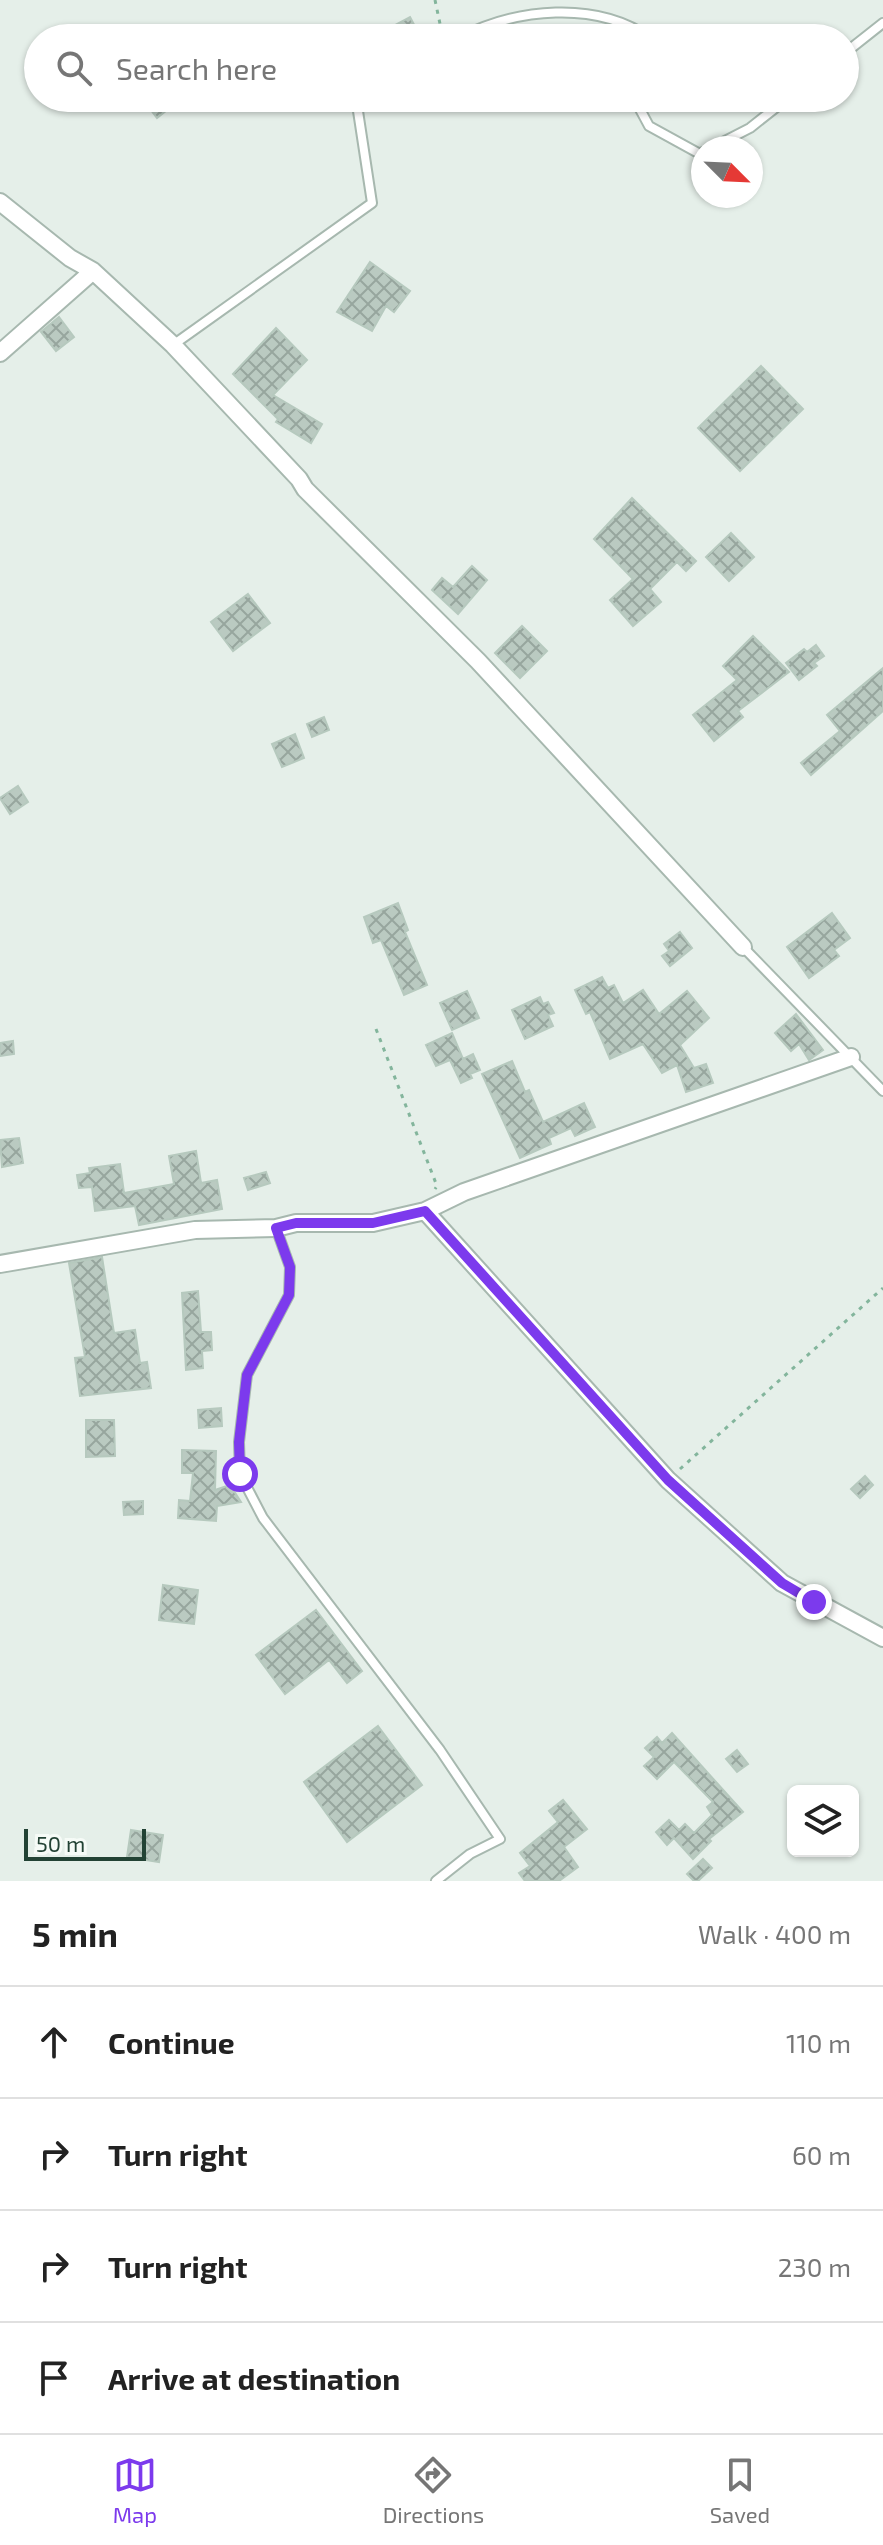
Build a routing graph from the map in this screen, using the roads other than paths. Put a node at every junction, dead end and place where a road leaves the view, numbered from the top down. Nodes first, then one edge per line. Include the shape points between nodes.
1 (883, 23) edge
2 (488, 24) edge
3 (628, 24) edge
4 (859, 42) edge
5 (358, 112) edge
6 (642, 112) edge
7 (770, 112) edge
8 (734, 136) edge
9 (691, 149) edge
10 (0, 202) edge
11 (93, 271) junction
12 (173, 345) junction
13 (0, 353) edge
14 (743, 947) joint
15 (851, 1057) junction
16 (883, 1091) edge
17 (425, 1211) junction
18 (276, 1228) junction
19 (0, 1264) edge
20 (883, 1638) edge
21 (436, 1881) edge

1 - 4 lane
2 - 3 lane via 547,8 597,12
5 - 12 lane via 372,203
6 - 9 lane via 649,126
7 - 8 lane
10 - 11 street
11 - 12 street
11 - 13 street
12 - 14 street via 305,489 478,661
14 - 15 lane
15 - 16 lane
15 - 17 street via 464,1192
17 - 18 street via 373,1223
17 - 20 street via 668,1480 782,1583
18 - 19 street via 195,1230
18 - 21 lane via 290,1267 289,1295 247,1375 240,1474 263,1518 440,1750 500,1839

